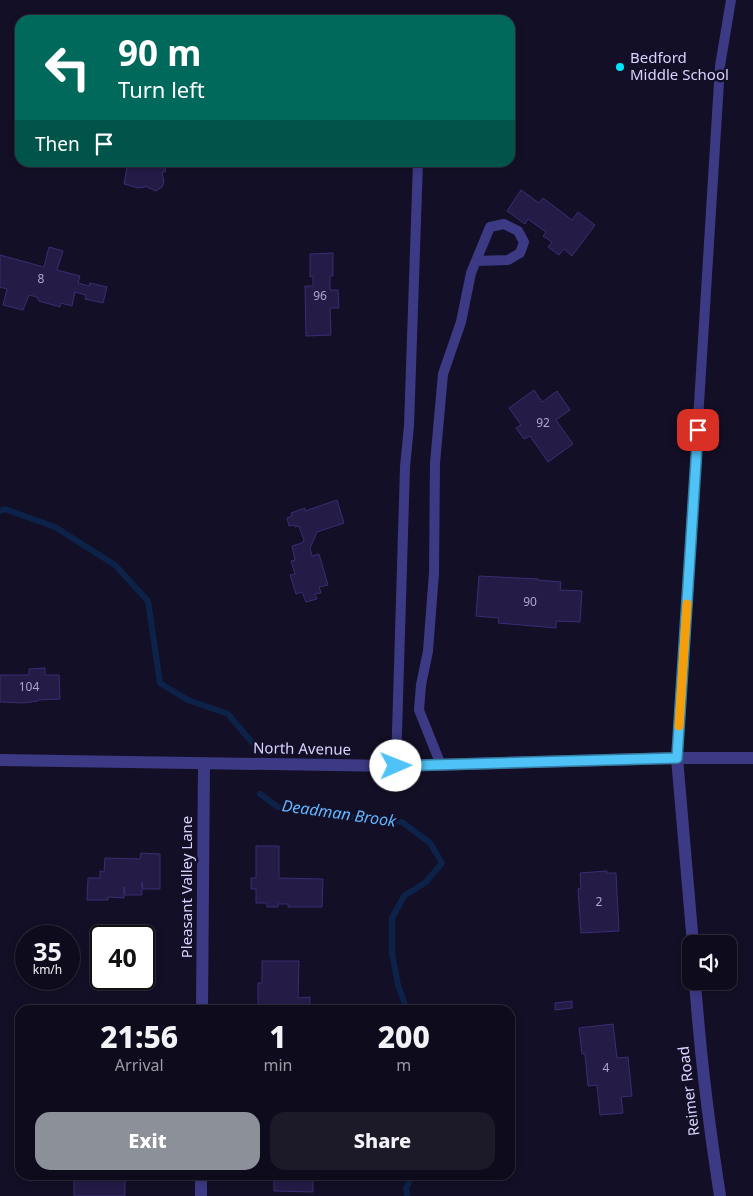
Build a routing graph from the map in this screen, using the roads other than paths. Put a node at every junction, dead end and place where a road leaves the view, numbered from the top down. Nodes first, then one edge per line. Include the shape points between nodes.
1 (730, 0) edge
2 (418, 167) edge
3 (476, 261) junction
4 (677, 758) junction
5 (753, 758) edge
6 (0, 760) edge
7 (204, 764) junction
8 (441, 765) junction
9 (396, 766) junction
10 (692, 935) edge
11 (696, 990) edge
12 (202, 1005) edge
13 (201, 1180) edge
14 (201, 1196) edge
15 (720, 1196) edge

1 - 4 lane via 720,66
2 - 9 lane
3 - 3 lane via 490,228 504,224 518,231 524,242 520,253 508,260
3 - 8 lane via 462,322 443,374 434,463 433,583 428,651 418,710
4 - 5 street, North Avenue
4 - 8 street, North Avenue
4 - 10 street
6 - 7 street, North Avenue
7 - 9 street, North Avenue
7 - 12 street, Pleasant Valley Lane
8 - 9 street, North Avenue
11 - 15 street, Reimer Road
13 - 14 street

